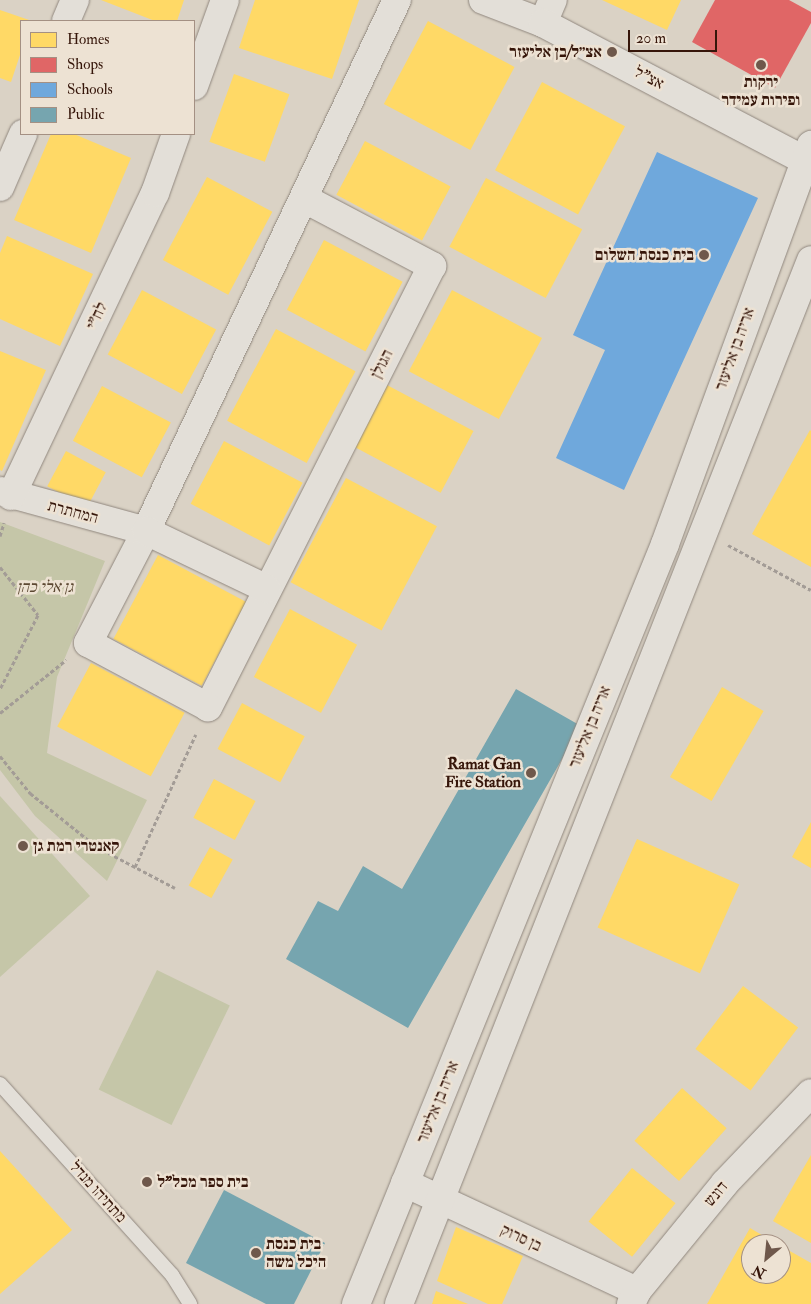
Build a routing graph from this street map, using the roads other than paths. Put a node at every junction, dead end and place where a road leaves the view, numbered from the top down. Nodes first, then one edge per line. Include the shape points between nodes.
1 (75, 0) edge
2 (225, 0) edge
3 (397, 0) edge
4 (483, 0) edge
5 (548, 12) edge
6 (66, 20) edge
7 (195, 83) edge
8 (23, 135) edge
9 (176, 135) edge
10 (809, 156) edge
11 (0, 187) edge
12 (305, 199) junction
13 (811, 260) edge
14 (6, 493) edge
15 (146, 531) junction
16 (267, 589) junction
17 (0, 1084) edge
18 (811, 1093) edge
19 (405, 1183) junction
20 (441, 1201) junction
21 (634, 1298) edge
22 (190, 1304) edge
23 (356, 1304) edge
24 (399, 1304) edge

1 - 6 street
2 - 7 street
3 - 12 street
4 - 5 street, אצ"ל
5 - 10 street, אצ"ל
8 - 11 street
9 - 14 street, לח"י via 155,193
10 - 19 street, אריה בן אליעזר via 665,544
12 - 15 street
12 - 16 street, הגולן via 432,266
13 - 20 street
14 - 15 street, המחתרת
15 - 16 street
15 - 16 street, הגולן via 88,643 208,707
17 - 22 lane, מתתיהו מנדל via 172,1275
18 - 21 street, דונש via 725,1183
19 - 20 street, בן סרוק
19 - 23 street, אריה בן אליעזר
20 - 21 street, בן סרוק
20 - 24 street

